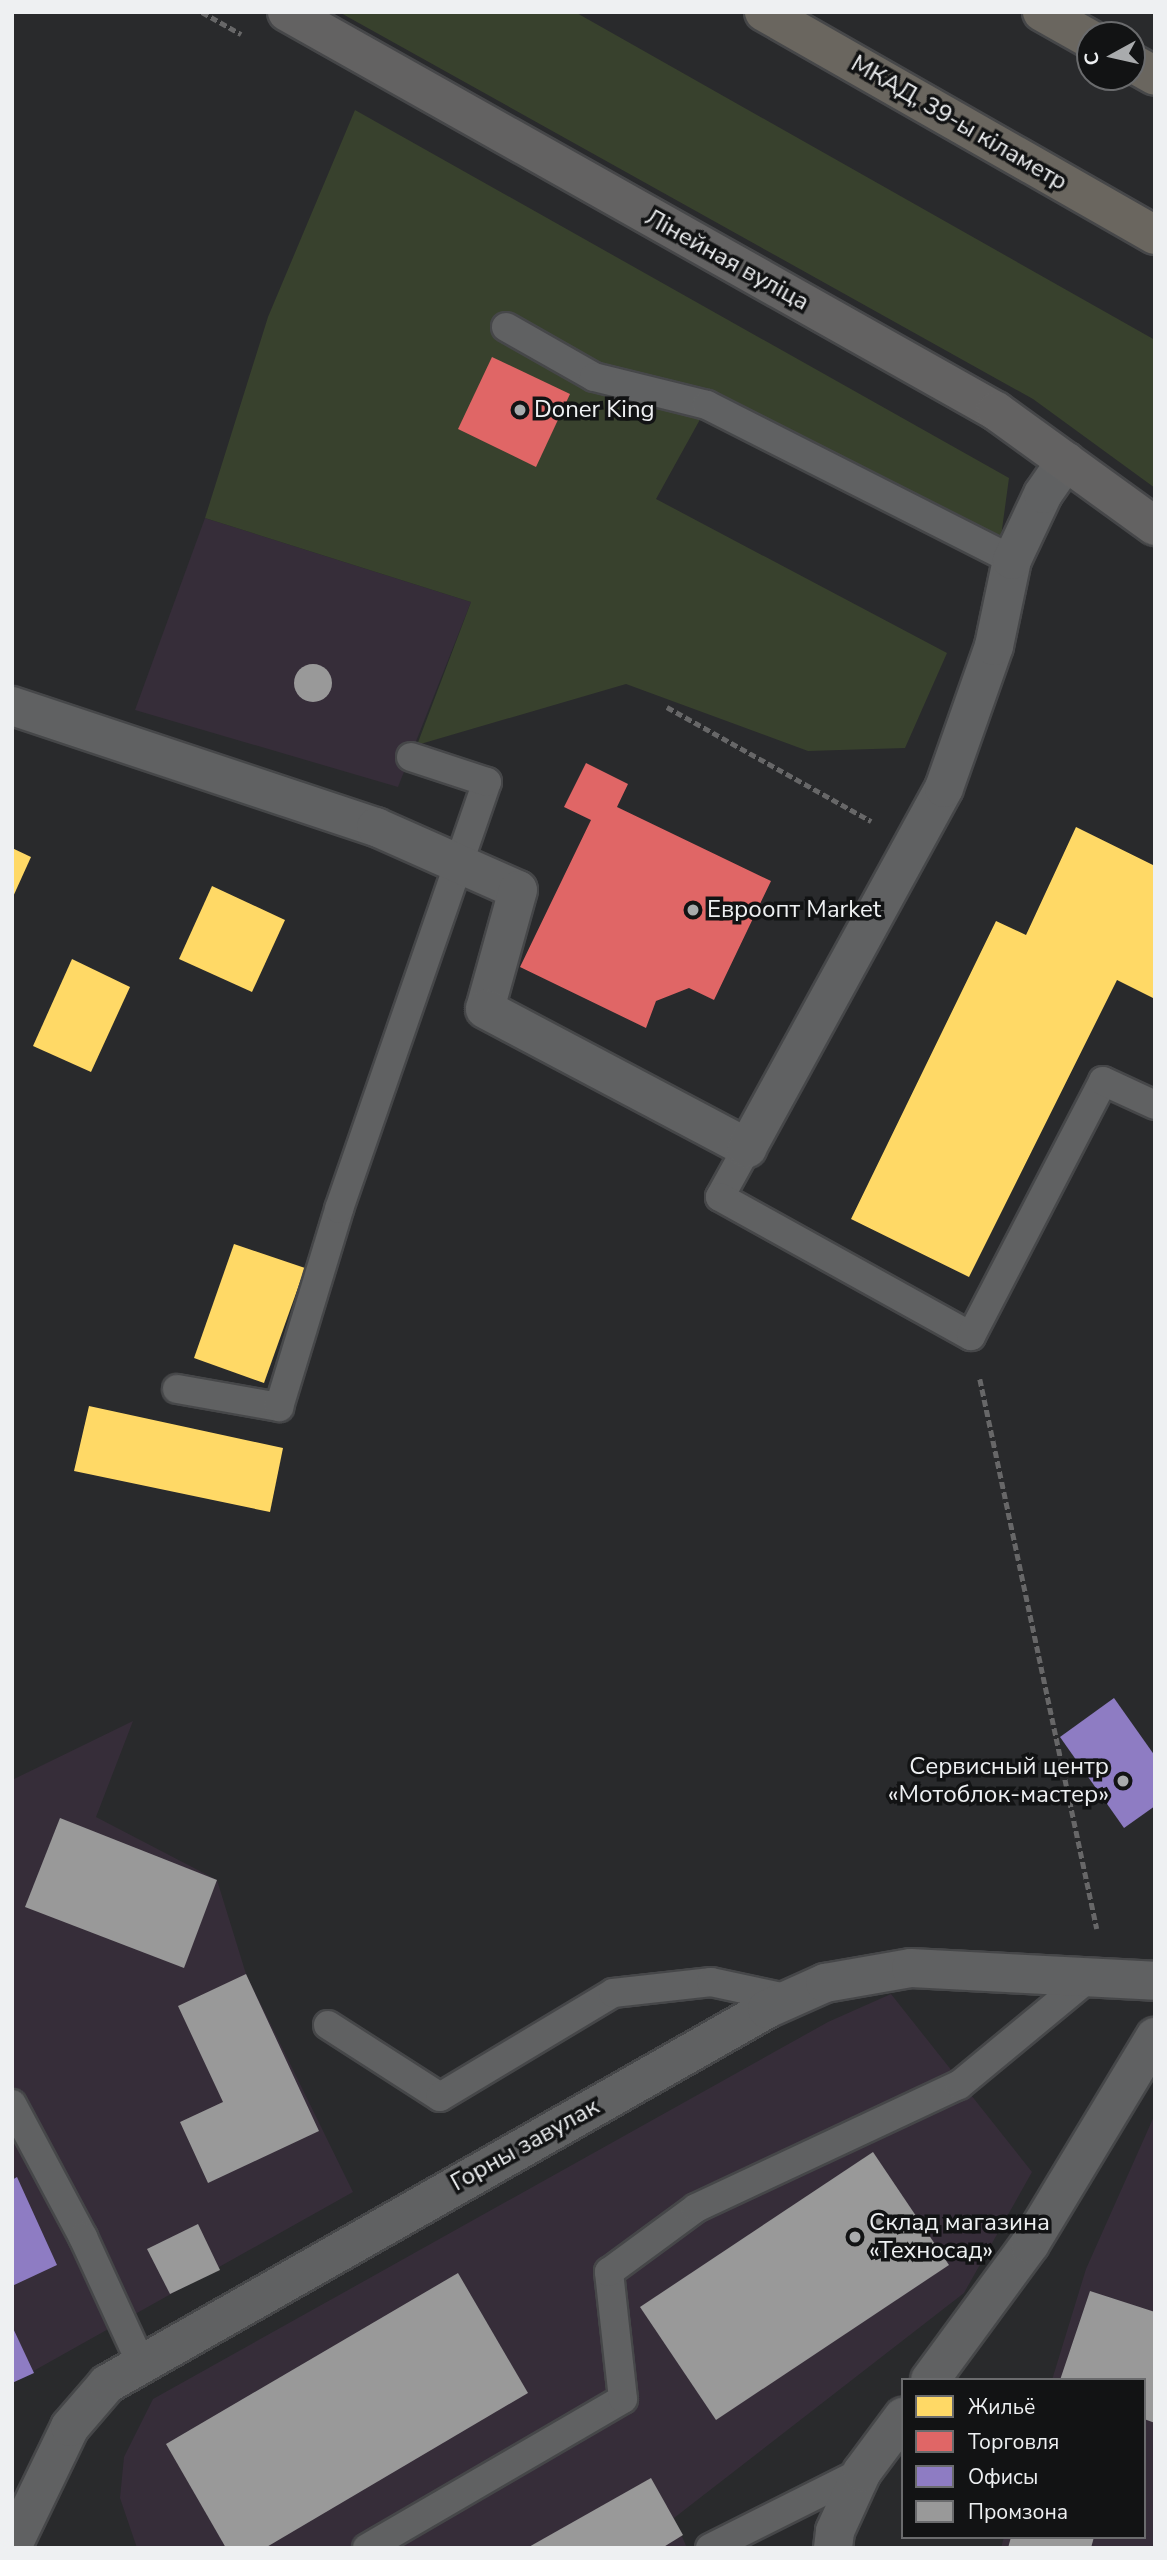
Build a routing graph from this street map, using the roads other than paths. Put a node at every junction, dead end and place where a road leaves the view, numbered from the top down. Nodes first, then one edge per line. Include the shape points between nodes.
1 (287, 12) edge
2 (764, 12) edge
3 (1042, 12) edge
4 (1076, 31) edge
5 (1155, 235) edge
6 (506, 327) dead end
7 (1066, 461) junction
8 (1155, 526) edge
9 (1012, 560) junction
10 (12, 706) edge
11 (411, 757) dead end
12 (460, 864) junction
13 (1155, 1105) edge
14 (747, 1148) junction
15 (177, 1389) dead end
16 (1098, 1980) junction
17 (1155, 1981) edge
18 (790, 1999) junction
19 (328, 2025) dead end
20 (1155, 2037) edge
21 (12, 2104) edge
22 (141, 2363) junction
23 (931, 2378) edge
24 (901, 2420) edge
25 (862, 2472) junction
26 (12, 2547) edge
27 (367, 2548) edge
28 (710, 2548) edge
29 (833, 2548) edge

1 - 7 street, Лінейная вуліца via 996,411
2 - 5 highway, МКАД, 39-ы кіламетр
3 - 4 highway
6 - 9 lane via 594,377 707,405
7 - 8 street, Лінейная вуліца
7 - 9 street via 1044,494
9 - 14 street via 994,646 944,788
10 - 12 street via 376,827
11 - 12 lane via 487,782
12 - 14 street via 518,890 485,1009
12 - 15 lane via 340,1209 279,1407
13 - 14 lane via 1103,1081 971,1336 720,1197
16 - 17 street, Горны завулак
16 - 18 street, Горны завулак via 911,1968 825,1983
16 - 27 lane via 959,2085 696,2208 609,2272 623,2399
18 - 19 lane via 711,1982 613,1993 440,2097
18 - 22 street, Горны завулак
20 - 23 street via 1030,2244
21 - 22 lane via 83,2237
22 - 26 street, Горны завулак via 107,2384 70,2427
24 - 25 street
25 - 28 lane
25 - 29 street via 835,2531

